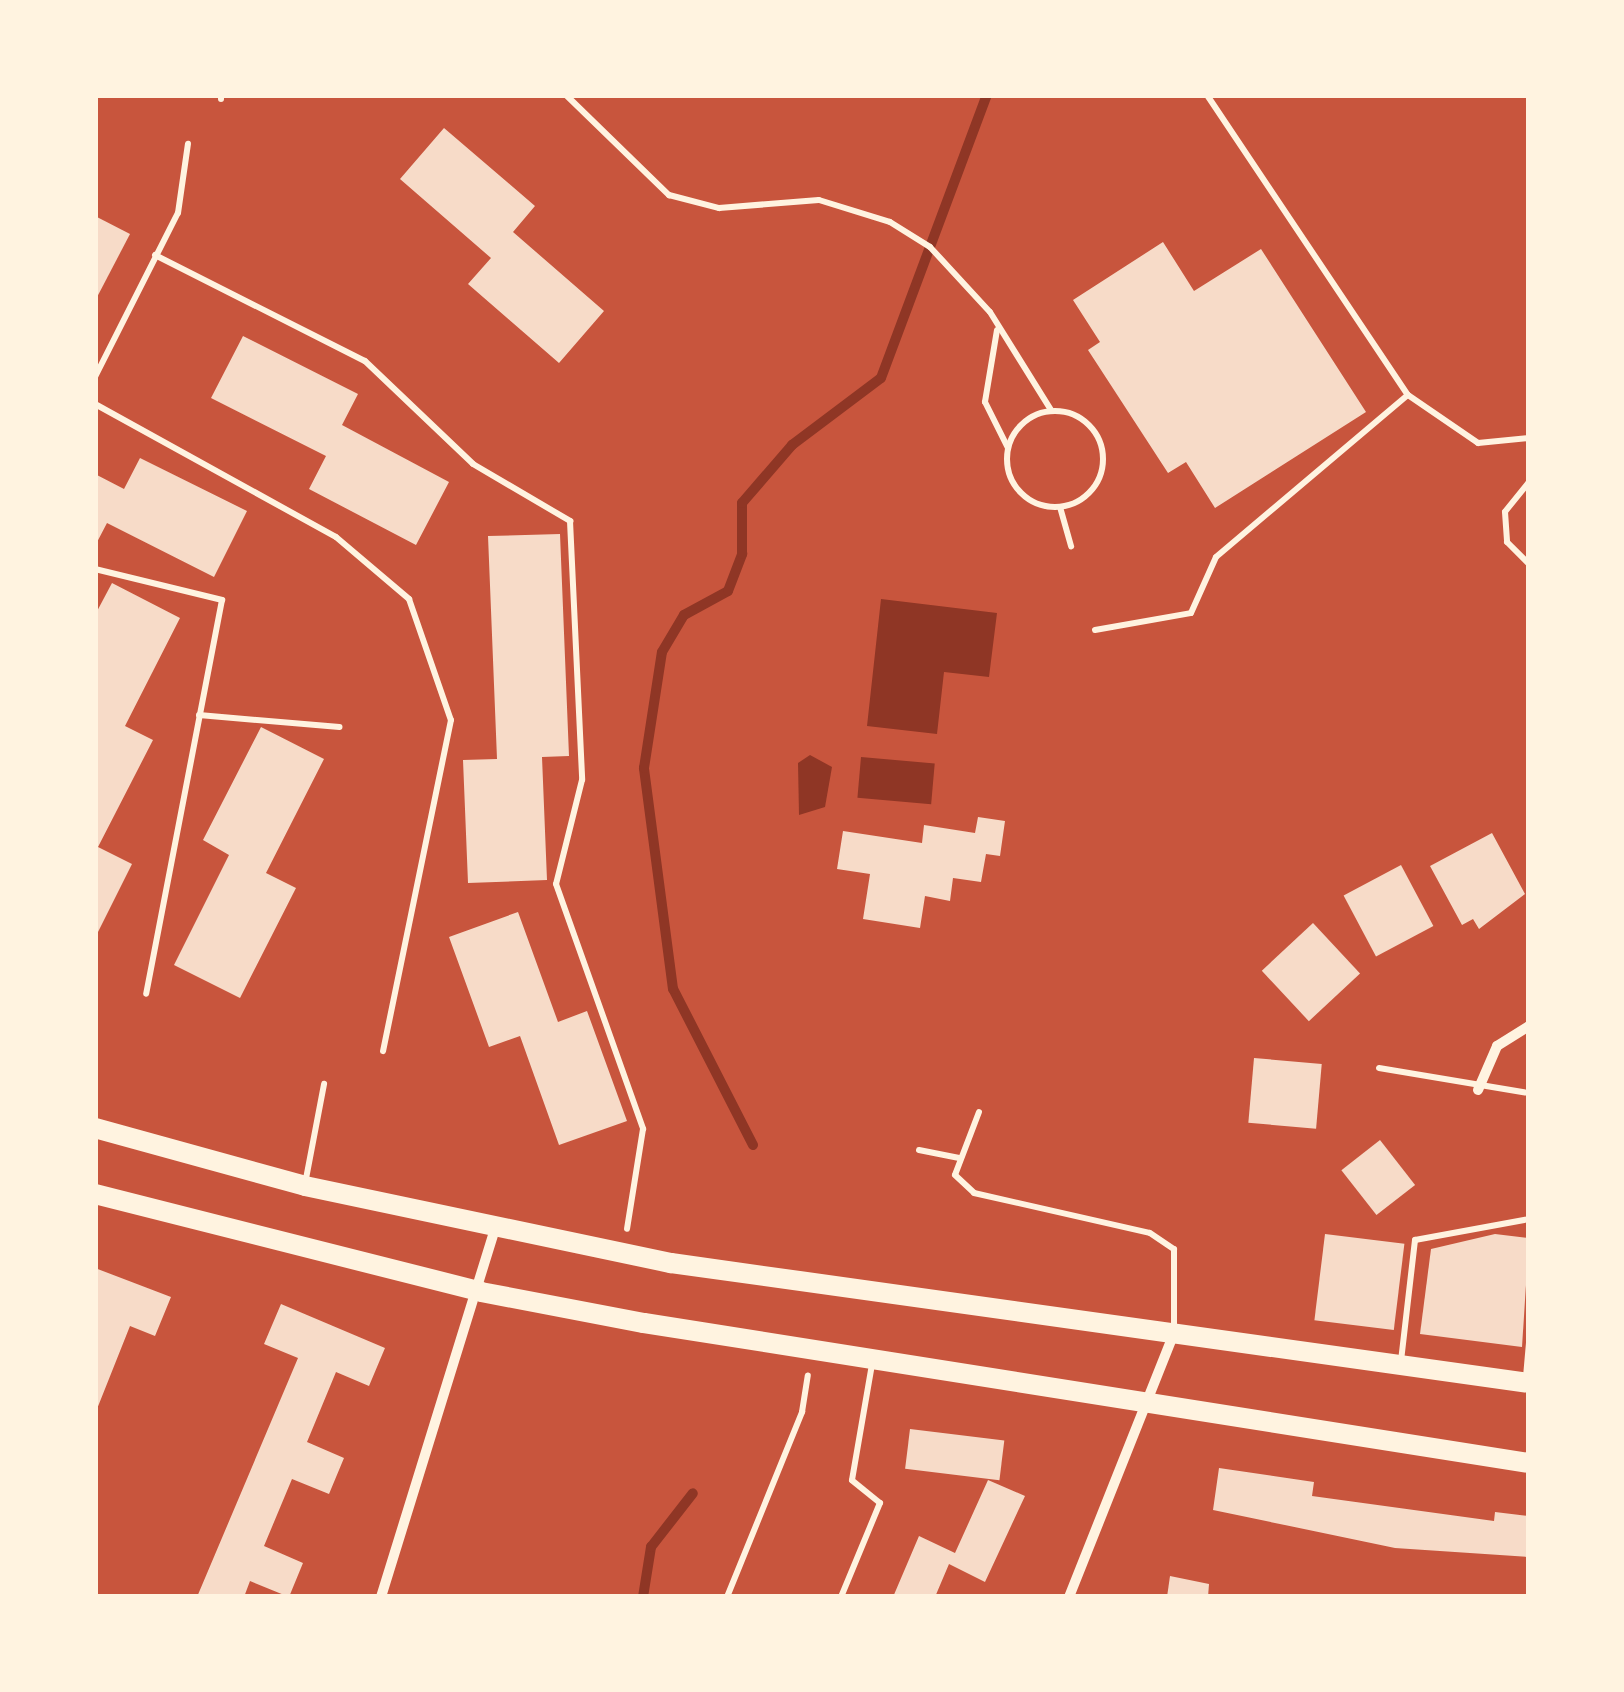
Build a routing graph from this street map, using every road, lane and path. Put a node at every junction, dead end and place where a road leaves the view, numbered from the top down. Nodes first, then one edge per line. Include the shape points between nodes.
1 (566, 95) edge
2 (1207, 95) edge
3 (188, 144) dead end
4 (155, 255) junction
5 (997, 329) junction
6 (95, 378) edge
7 (1408, 395) junction
8 (95, 404) edge
9 (1051, 410) junction
10 (1529, 438) edge
11 (1008, 448) junction
12 (1529, 482) edge
13 (1060, 508) junction
14 (1071, 546) dead end
15 (1529, 564) edge
16 (95, 569) edge
17 (1095, 630) dead end
18 (200, 715) junction
19 (339, 727) dead end
20 (146, 994) dead end
21 (1529, 1026) edge
22 (382, 1051) dead end
23 (1379, 1068) dead end
24 (324, 1084) dead end
25 (1478, 1090) junction
26 (1529, 1093) edge
27 (980, 1112) dead end
28 (95, 1128) edge
29 (919, 1150) dead end
30 (959, 1158) junction
31 (305, 1186) junction
32 (95, 1194) edge
33 (1529, 1220) edge
34 (494, 1229) junction
35 (626, 1235) dead end
36 (481, 1292) junction
37 (1173, 1336) junction
38 (1529, 1341) edge
39 (812, 1349) junction
40 (872, 1358) junction
41 (1400, 1367) junction
42 (1527, 1383) edge
43 (1150, 1409) junction
44 (1529, 1462) edge
45 (381, 1597) edge
46 (727, 1597) edge
47 (841, 1597) edge
48 (1069, 1597) edge

1 - 5 path via 669,194 708,207 819,200 890,222 964,278
2 - 7 path
3 - 4 path via 178,213
4 - 6 path
4 - 35 path via 365,361 473,464 570,521 582,780 556,884 643,1130
5 - 9 path
5 - 11 path via 986,402
7 - 10 path via 1478,444
7 - 17 path via 1216,557 1191,612
8 - 22 path via 336,536 409,599 451,720
9 - 11 lane via 1023,422
9 - 13 lane via 1083,419 1102,446 1090,493
11 - 13 lane via 1018,491
12 - 15 lane via 1505,512 1507,542
13 - 14 lane
16 - 18 path via 222,600
18 - 19 path
18 - 20 path
21 - 25 street via 1496,1046
23 - 25 lane
24 - 31 lane
25 - 26 lane
27 - 30 lane
28 - 31 main road
29 - 30 lane
30 - 37 lane via 955,1175 974,1193 1150,1233 1174,1250
31 - 34 main road
32 - 36 main road
33 - 41 lane via 1415,1240
34 - 36 street
34 - 37 main road
36 - 39 main road
36 - 45 street
37 - 41 main road
37 - 43 street
38 - 42 lane
39 - 40 main road
39 - 46 path via 802,1412
40 - 43 main road
40 - 47 lane via 852,1480 880,1503
41 - 42 main road
43 - 44 main road
43 - 48 street

